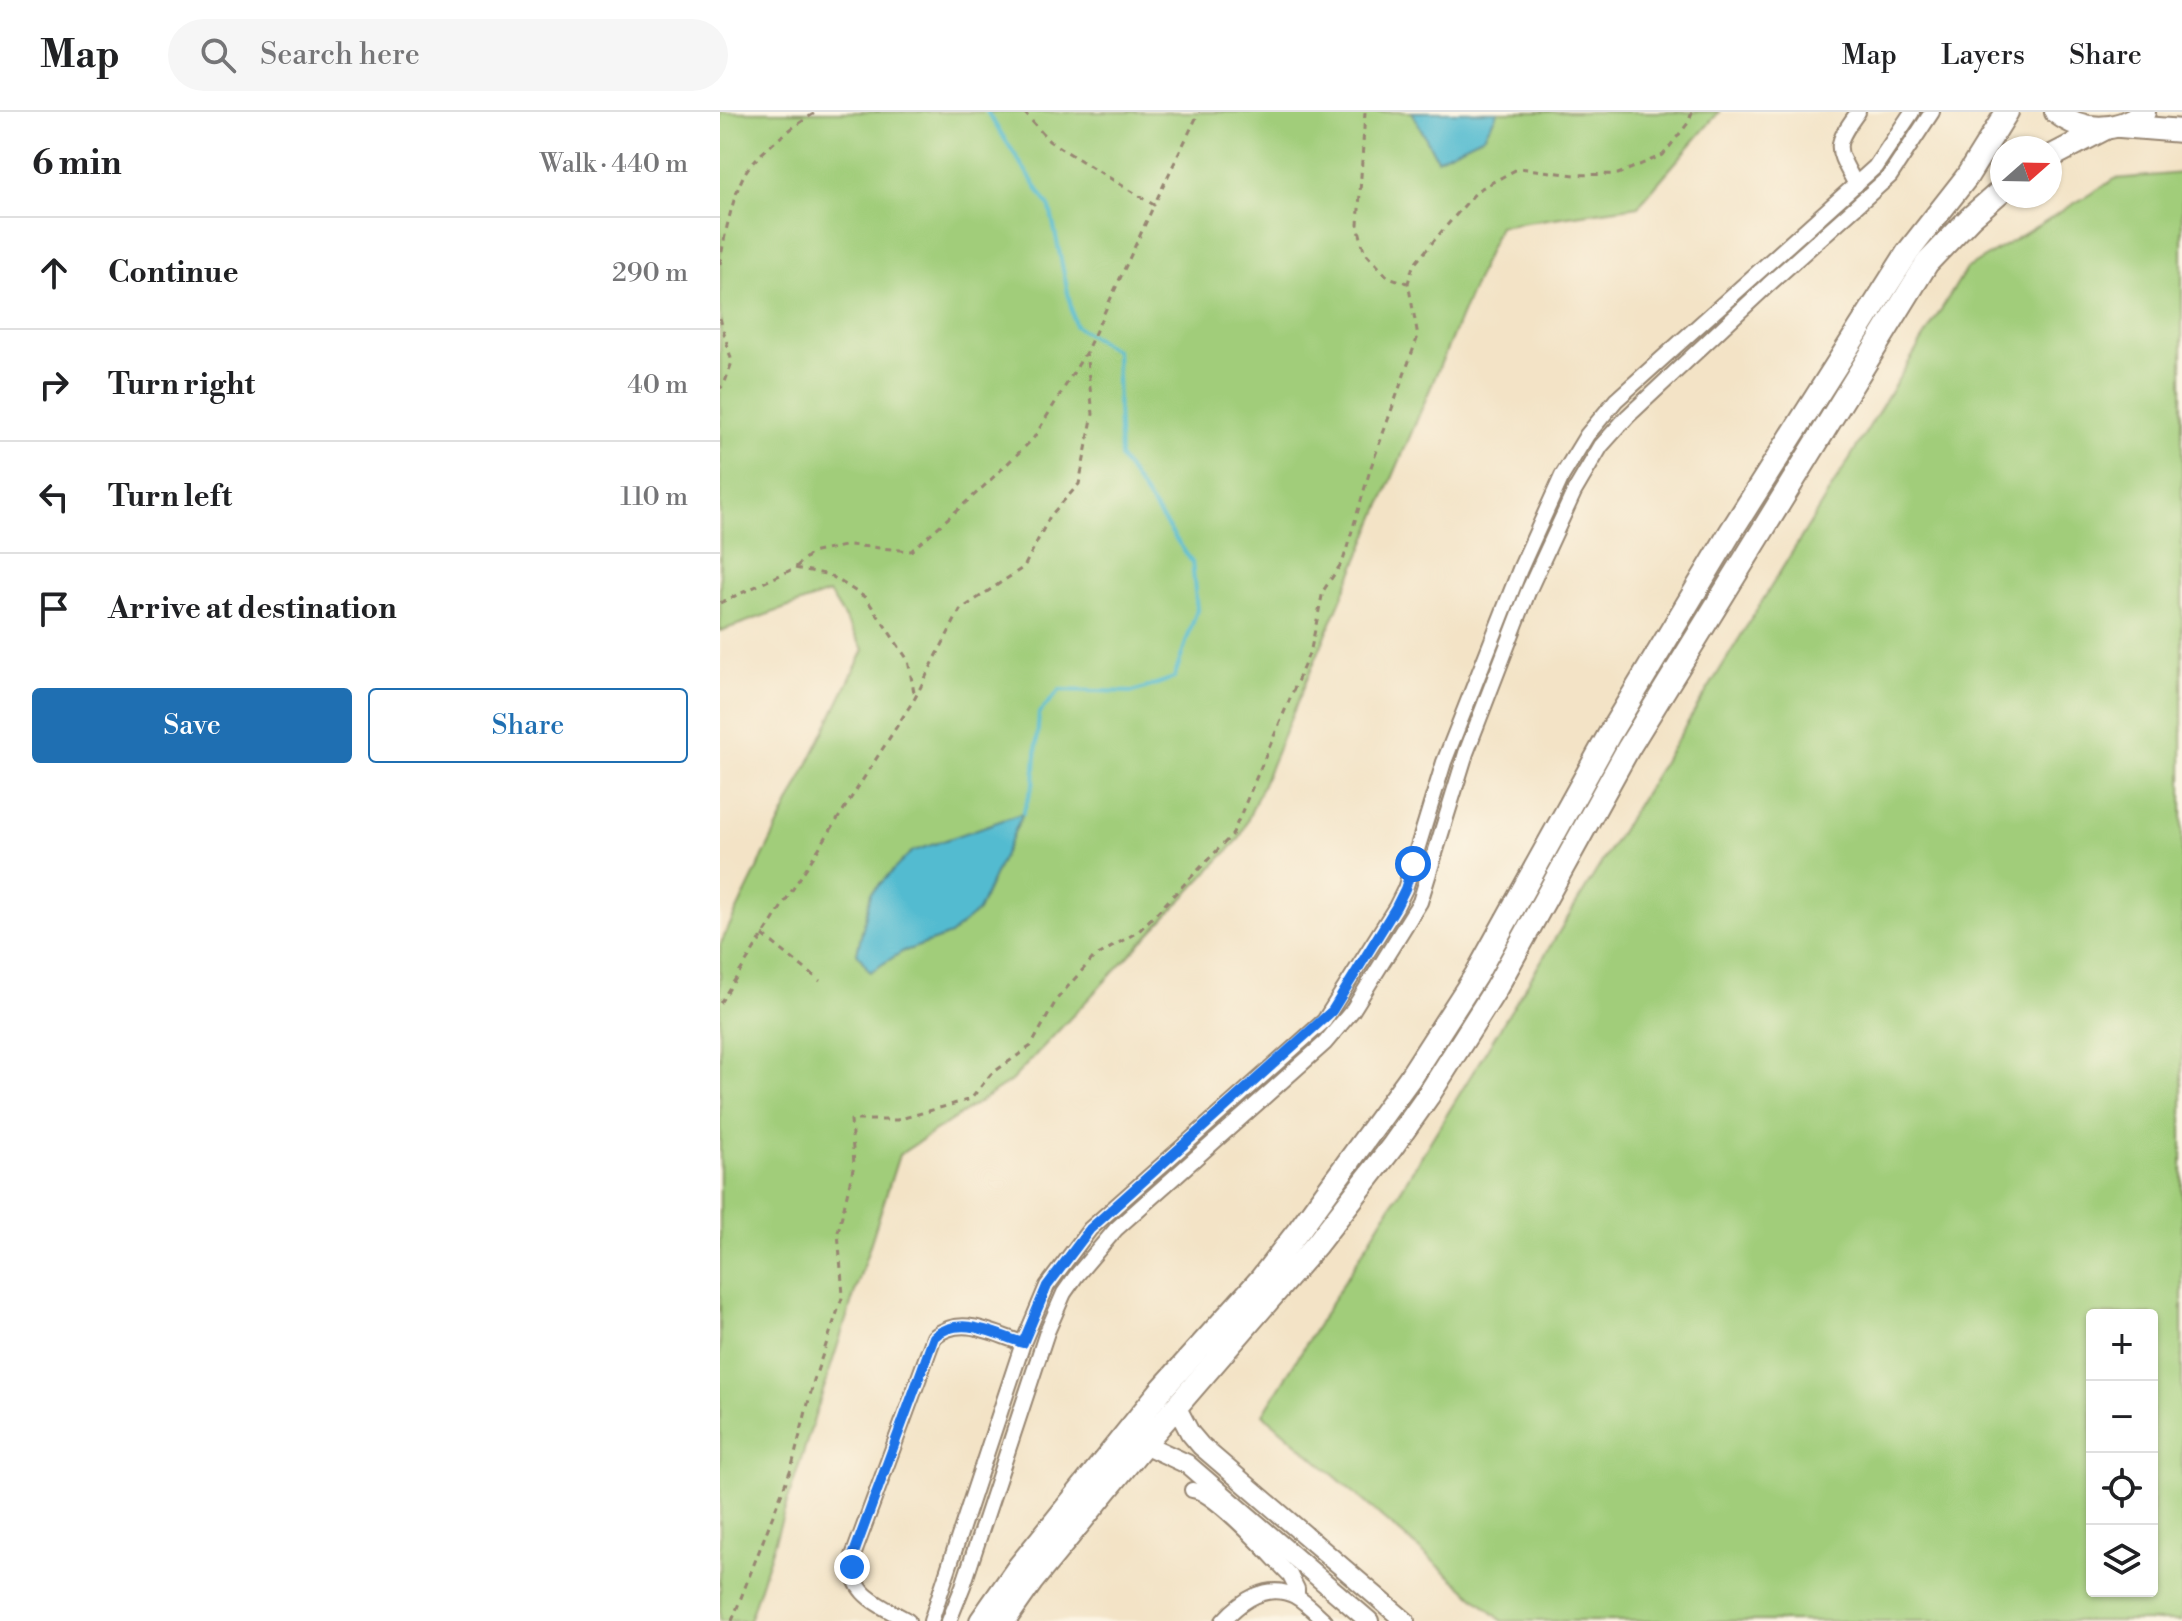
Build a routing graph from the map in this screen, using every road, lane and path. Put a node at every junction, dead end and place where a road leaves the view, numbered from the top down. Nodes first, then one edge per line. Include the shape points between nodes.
1 (817, 112) edge
2 (1024, 112) edge
3 (1199, 112) edge
4 (1365, 112) edge
5 (1692, 112) edge
6 (1858, 112) edge
7 (1912, 112) edge
8 (1932, 112) edge
9 (2007, 112) edge
10 (2056, 112) edge
11 (2144, 112) edge
12 (2112, 127) junction
13 (2182, 131) edge
14 (2062, 151) edge
15 (1856, 185) junction
16 (1990, 200) edge
17 (1154, 205) junction
18 (720, 264) edge
19 (1762, 280) junction
20 (1408, 283) junction
21 (720, 318) edge
22 (1086, 352) junction
23 (720, 388) edge
24 (795, 568) junction
25 (720, 603) edge
26 (915, 698) junction
27 (1428, 814) junction
28 (1445, 818) junction
29 (763, 935) junction
30 (820, 981) dead end
31 (720, 1003) edge
32 (1023, 1343) junction
33 (1176, 1406) junction
34 (1144, 1444) junction
35 (982, 1469) junction
36 (999, 1474) junction
37 (1192, 1490) dead end
38 (1297, 1597) junction
39 (732, 1621) edge
40 (908, 1621) edge
41 (931, 1621) edge
42 (949, 1621) edge
43 (981, 1621) edge
44 (1004, 1621) edge
45 (1223, 1621) edge
46 (1325, 1621) edge
47 (1369, 1621) edge
48 (1405, 1621) edge

1 - 18 path via 791,127 745,172
2 - 17 path via 1049,141
3 - 17 path
4 - 20 path via 1358,225 1364,251 1388,277
5 - 20 path via 1663,155 1618,174 1519,168 1478,190 1413,266
6 - 15 street via 1838,145
7 - 15 street via 1875,167
8 - 19 street via 1890,176
9 - 43 main road via 1966,178 1908,252 1730,533 1610,733 1476,975 1409,1079 1261,1279 1162,1389
10 - 12 main road via 2081,126
11 - 12 main road
12 - 13 main road
12 - 14 main road
15 - 19 street
16 - 33 main road via 1927,263 1628,749 1495,990 1428,1096 1316,1245
17 - 22 path
19 - 27 street via 1616,400 1587,435 1562,476 1480,665
19 - 28 street via 1628,416 1588,467 1528,592
20 - 39 path via 1418,336 1343,561 1323,591 1311,649 1232,835 1139,931 1093,958 1057,999 1031,1046 991,1074 971,1099 897,1120 851,1120 854,1165 838,1232 843,1295 792,1466
21 - 23 path via 732,362
22 - 24 path via 1033,439 911,551 849,545 811,553
22 - 26 path via 1093,414 1079,484 1050,516 1024,567 960,610
24 - 25 path
24 - 26 path via 830,575 866,598 908,660
26 - 29 path
27 - 28 street
27 - 32 street via 1405,889 1332,1011 1090,1229 1047,1286
28 - 36 street via 1420,902 1340,1027 1116,1229 1064,1293
29 - 30 path
29 - 31 path
32 - 35 street
32 - 40 street via 958,1324 934,1337 853,1556 856,1585
33 - 34 main road
33 - 48 street via 1201,1446
34 - 44 main road
34 - 47 street via 1187,1464
35 - 36 street
35 - 41 street
36 - 42 street
37 - 38 street via 1220,1506 1290,1575
38 - 45 street via 1258,1594
38 - 46 street

